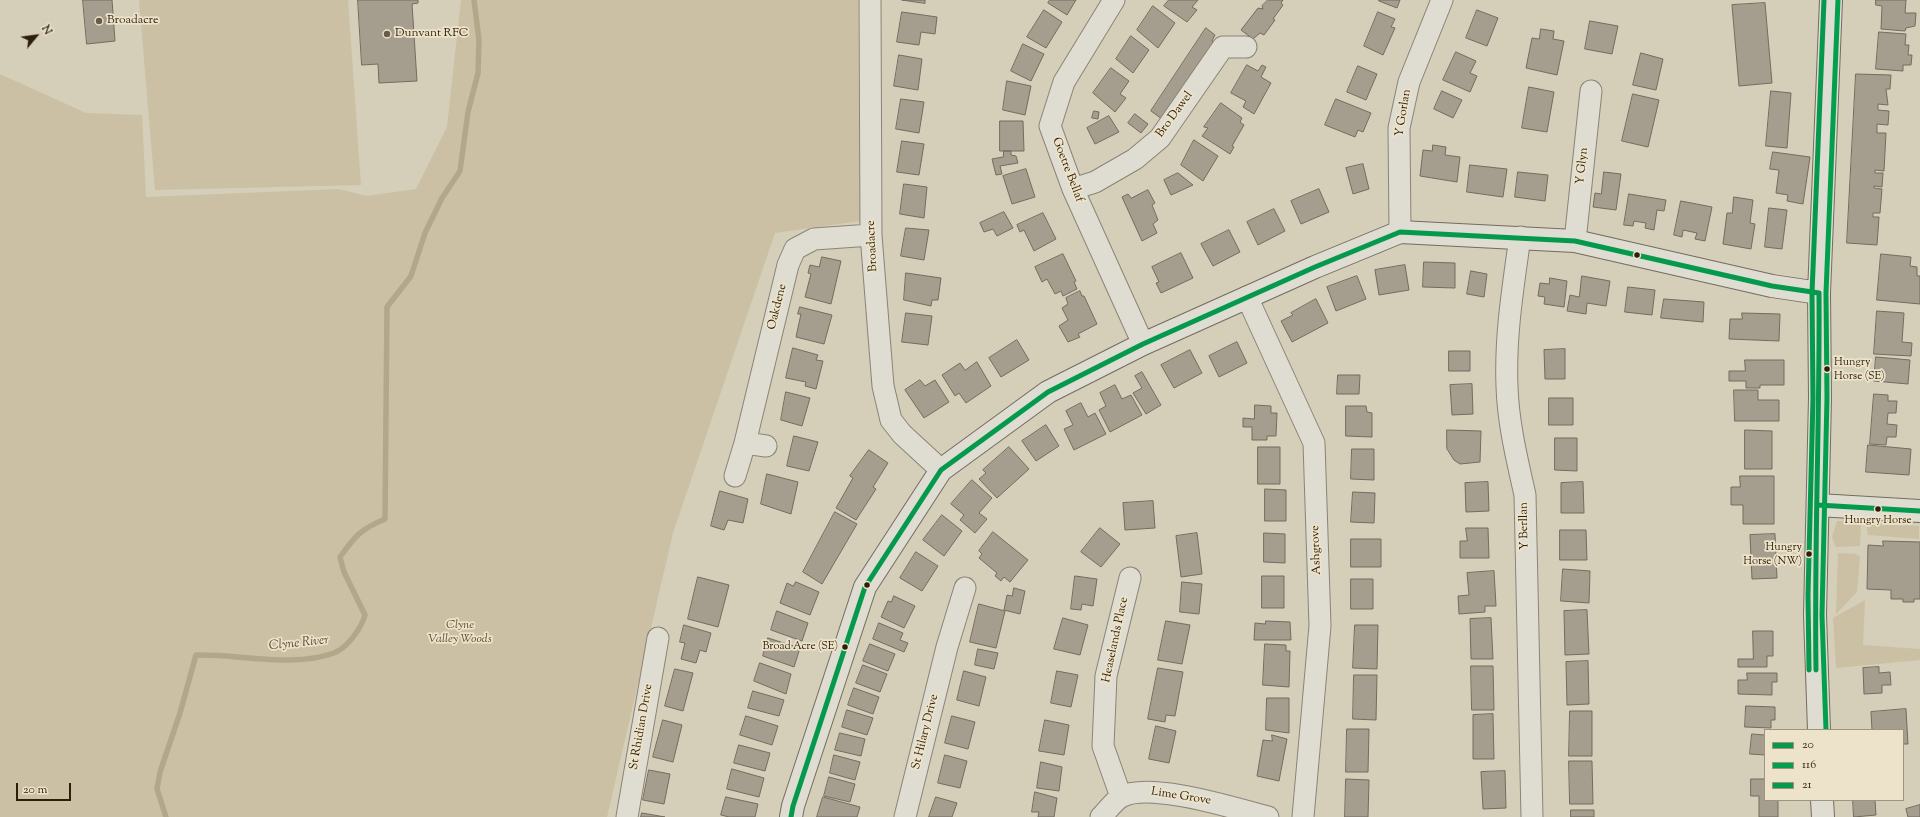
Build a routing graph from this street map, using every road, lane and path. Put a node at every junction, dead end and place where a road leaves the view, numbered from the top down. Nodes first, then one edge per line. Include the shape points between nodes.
1 (870, 0) edge
2 (1114, 0) edge
3 (1448, 0) edge
4 (1832, 0) edge
5 (1246, 47) dead end
6 (1591, 91) dead end
7 (1073, 189) junction
8 (1400, 232) junction
9 (871, 235) junction
10 (1520, 237) junction
11 (1575, 241) junction
12 (1819, 293) junction
13 (1247, 297) junction
14 (1143, 344) junction
15 (745, 443) junction
16 (766, 446) dead end
17 (941, 470) junction
18 (735, 476) dead end
19 (1818, 505) junction
20 (1920, 512) edge
21 (1130, 578) dead end
22 (965, 588) dead end
23 (658, 638) dead end
24 (1819, 729) edge
25 (1121, 797) junction
26 (1822, 801) edge
27 (627, 817) edge
28 (791, 817) edge
29 (905, 817) edge
30 (1101, 817) edge
31 (1268, 817) edge
32 (1303, 817) edge
33 (1532, 817) edge
34 (1823, 817) edge

1 - 9 street, Broadacre
2 - 7 street, Goetre Bellaf via 1064,82 1050,126
3 - 8 street, Y Gorlan via 1409,82 1399,128
4 - 12 street
5 - 7 street, Bro Dawel via 1223,47 1160,138 1095,182
6 - 11 street, Y Glyn
7 - 14 street, Goetre Bellaf
8 - 10 street
8 - 13 street
9 - 15 street, Oakdene via 814,239 795,249 788,265
9 - 17 street, Broadacre via 882,386 891,420 902,434
10 - 11 street
10 - 33 street, Y Berllan via 1508,330 1506,387 1513,445 1525,495
11 - 12 street via 1772,286
12 - 19 street
13 - 14 street
13 - 32 street, Ashgrove via 1314,443 1320,626
14 - 17 street via 1048,392
15 - 16 street
15 - 18 street, Oakdene
17 - 28 street via 865,587
19 - 20 street
19 - 24 street via 1815,615
21 - 25 street, Heaselands Place via 1106,676 1103,738 1103,746
22 - 29 street, St Hilary Drive via 956,650
23 - 27 street, St Rhidian Drive
25 - 30 street
25 - 31 street, Lime Grove via 1149,791 1208,801
26 - 34 street

